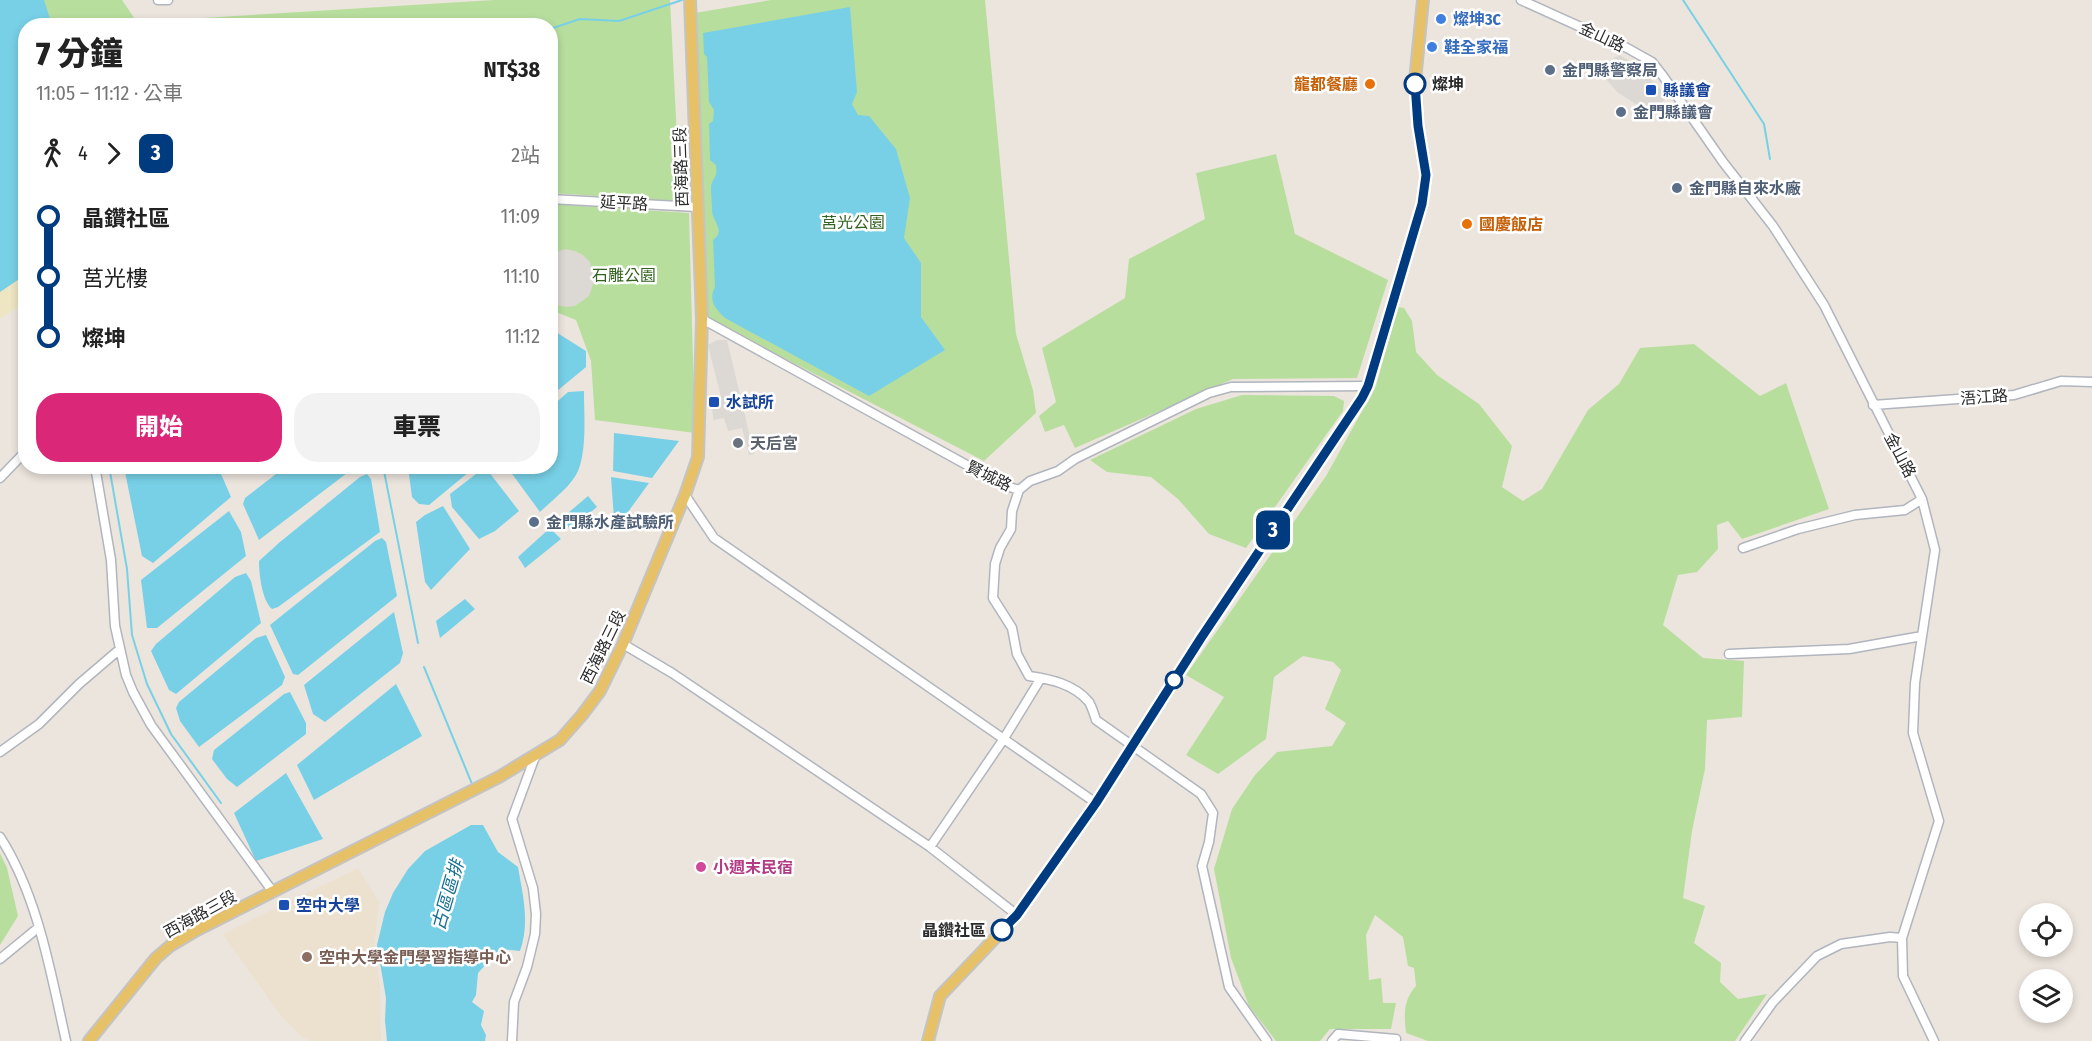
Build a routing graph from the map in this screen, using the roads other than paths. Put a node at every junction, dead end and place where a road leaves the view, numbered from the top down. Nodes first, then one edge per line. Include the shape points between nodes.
1 (158, 0) edge
2 (168, 0) edge
3 (690, 0) edge
4 (1423, 0) edge
5 (1521, 0) edge
6 (558, 199) edge
7 (697, 207) junction
8 (702, 319) junction
9 (2092, 382) edge
10 (1368, 386) junction
11 (1873, 405) junction
12 (18, 459) edge
13 (96, 474) edge
14 (0, 478) edge
15 (1019, 490) junction
16 (685, 495) junction
17 (1922, 499) junction
18 (1743, 548) dead end
19 (1922, 636) junction
20 (623, 644) junction
21 (120, 650) junction
22 (1729, 654) dead end
23 (1041, 678) junction
24 (1003, 740) junction
25 (1132, 746) junction
26 (0, 752) edge
27 (536, 754) junction
28 (1096, 803) junction
29 (0, 837) edge
30 (930, 847) junction
31 (273, 892) junction
32 (1017, 915) junction
33 (39, 927) junction
34 (1902, 938) junction
35 (0, 959) edge
36 (1396, 1039) dead end
37 (66, 1041) edge
38 (89, 1041) edge
39 (512, 1041) edge
40 (928, 1041) edge
41 (1267, 1041) edge
42 (1332, 1041) edge
43 (1745, 1041) edge
44 (1934, 1041) edge

1 - 2 street
3 - 7 main road, 西海路三段
4 - 10 main road via 1415,81 1426,183
5 - 11 street, 金山路 via 1652,62 1773,226 1818,295
6 - 7 street, 延平路
7 - 8 main road, 西海路三段
8 - 15 street, 賢城路 via 1003,485
8 - 16 main road, 西海路三段 via 698,458
9 - 11 street, 浯江路 via 2061,381 2014,395
10 - 15 street via 1231,387 1209,393 1058,471 1030,481
10 - 25 main road
11 - 17 street, 金山路
12 - 14 street
13 - 21 street via 111,560
15 - 23 street, 賢城路 via 1011,529 995,564 993,598 1012,628 1017,654 1029,676
16 - 20 main road, 西海路三段
16 - 24 street via 714,538
17 - 18 street via 1905,510 1855,515
17 - 19 street, 金山路 via 1935,550
19 - 22 street via 1849,649
19 - 34 street, 金山路 via 1912,733 1938,820
20 - 27 main road, 西海路三段 via 600,691 582,715 560,740
20 - 30 street
21 - 26 street via 39,724
21 - 31 street via 133,692 151,725
23 - 24 street
23 - 25 street, 賢城路 via 1075,690 1090,704 1096,720
24 - 28 street
24 - 30 street
25 - 28 main road
25 - 41 street, 賢城路 via 1201,795 1213,813 1202,866 1229,987
27 - 31 main road, 西海路三段 via 499,777
27 - 39 street via 512,819 533,888 536,915 527,967 514,1002
28 - 32 main road
29 - 33 street
30 - 32 street
31 - 38 main road, 西海路三段 via 170,946
32 - 40 main road via 940,996
33 - 35 street
33 - 37 street
34 - 43 street via 1841,944 1817,956 1773,1002
34 - 44 street, 金山路 via 1903,976
36 - 42 street via 1338,1034

